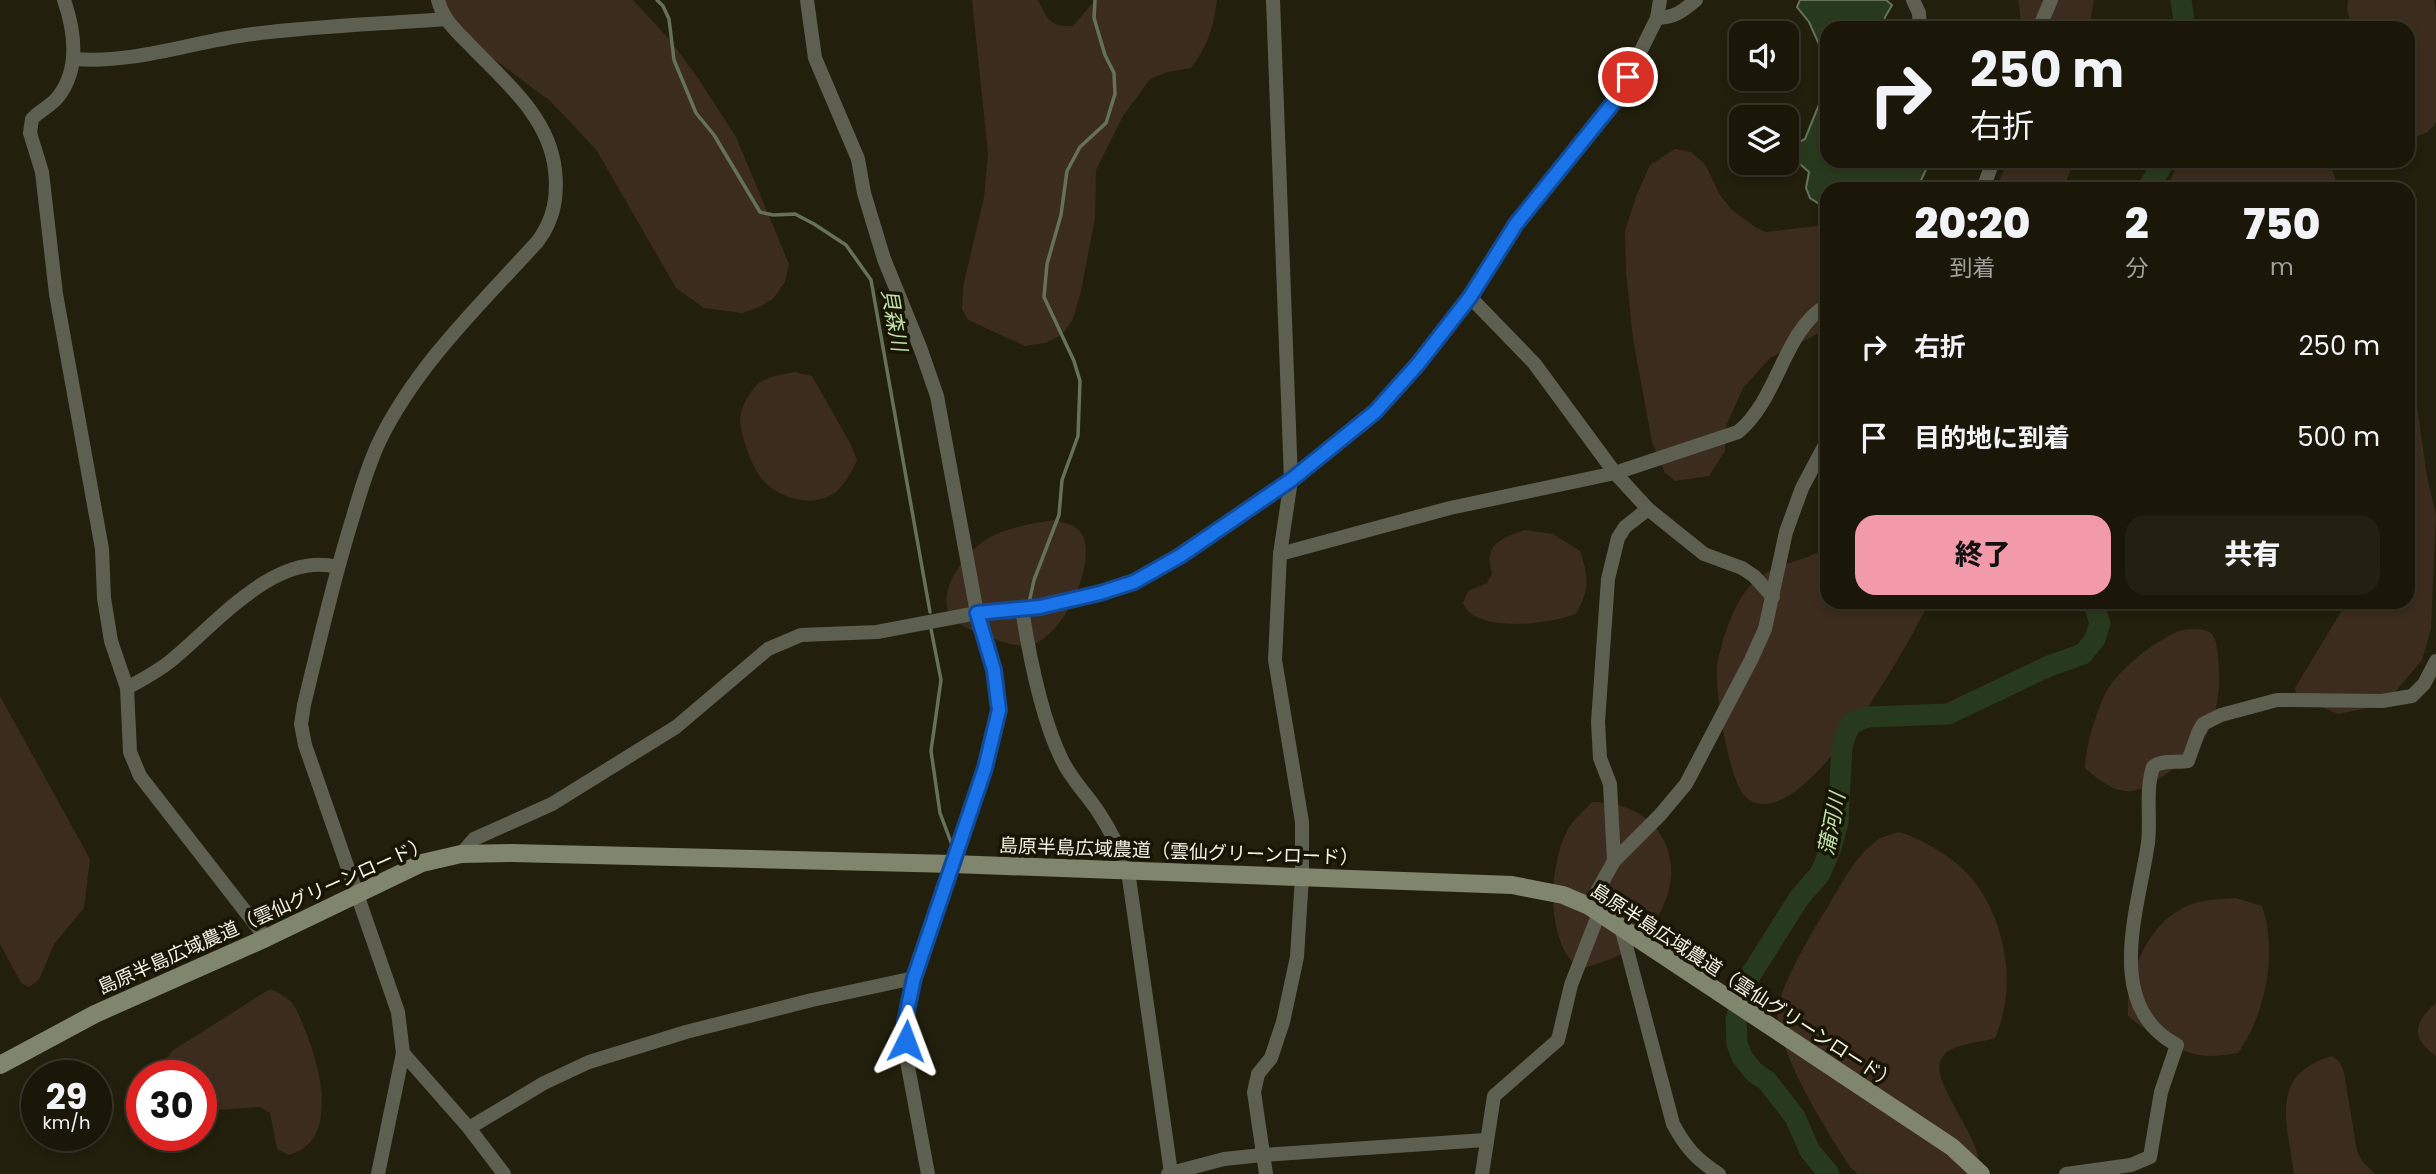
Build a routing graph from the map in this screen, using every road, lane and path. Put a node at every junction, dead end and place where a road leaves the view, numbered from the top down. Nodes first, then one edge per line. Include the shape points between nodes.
1 (64, 0) edge
2 (438, 0) edge
3 (807, 0) edge
4 (1273, 0) edge
5 (1660, 0) edge
6 (1696, 0) edge
7 (1913, 0) edge
8 (2052, 0) edge
9 (1657, 18) junction
10 (445, 19) junction
11 (1920, 21) edge
12 (2042, 21) edge
13 (75, 59) junction
14 (1470, 297) junction
15 (1820, 309) edge
16 (1820, 454) edge
17 (1615, 473) junction
18 (1291, 480) junction
19 (1648, 509) junction
20 (1280, 554) junction
21 (337, 567) junction
22 (1773, 597) junction
23 (1022, 609) junction
24 (977, 613) junction
25 (2436, 661) edge
26 (127, 688) junction
27 (461, 854) junction
28 (1614, 861) junction
29 (953, 864) junction
30 (1128, 871) junction
31 (1302, 877) junction
32 (357, 894) junction
33 (1594, 910) junction
34 (1621, 927) junction
35 (266, 937) junction
36 (914, 978) junction
37 (403, 1053) junction
38 (0, 1065) edge
39 (469, 1128) junction
40 (1485, 1140) junction
41 (1262, 1155) junction
42 (378, 1174) edge
43 (504, 1174) edge
44 (928, 1174) edge
45 (1169, 1174) edge
46 (1266, 1174) edge
47 (1482, 1174) edge
48 (1719, 1174) edge
49 (1981, 1174) edge
50 (2066, 1174) edge

1 - 13 street
2 - 10 street
3 - 24 street via 815,58 858,159 884,259 937,396
4 - 18 street
5 - 9 street
6 - 9 street via 1680,13
7 - 11 street
8 - 12 street
9 - 14 street via 1618,97 1516,224
10 - 13 street via 253,34 124,58
10 - 21 street via 542,126 553,156 554,211 538,241 434,355 399,407 364,480
13 - 26 street via 56,99 32,119 30,133 42,172 56,294 102,549 111,641
14 - 17 street via 1534,363
14 - 18 street via 1375,412
15 - 17 street via 1803,325 1752,421 1738,432
16 - 22 street via 1790,521
17 - 19 street
17 - 20 street via 1450,508
18 - 20 street
18 - 23 street via 1134,582
19 - 22 street via 1704,554 1754,576
19 - 28 street via 1618,538 1608,579 1598,722 1600,758 1610,784
20 - 31 street via 1275,660 1302,822
21 - 26 street via 306,565 286,572 237,601 174,659
21 - 32 street via 301,724
22 - 28 street via 1751,660 1686,784
23 - 24 street
23 - 30 street via 1028,649 1053,738 1075,784 1114,837
24 - 27 street via 877,632 801,635 768,649 676,727 552,804 474,839
24 - 29 street via 994,670 999,710
25 - 50 street via 2412,695 2382,701 2277,700 2221,715 2203,724 2188,761 2153,767 2131,972 2136,1001 2150,1023 2177,1045 2161,1092 2150,1157 2131,1165
26 - 35 street via 130,752 140,776
27 - 29 street, 島原半島広域農道（雲仙グリーンロード）
27 - 32 street, 島原半島広域農道（雲仙グリーンロード） via 422,863
28 - 33 street via 1604,876
29 - 30 street, 島原半島広域農道（雲仙グリーンロード）
29 - 36 street
30 - 31 street, 島原半島広域農道（雲仙グリーンロード）
30 - 45 street
31 - 33 street, 島原半島広域農道（雲仙グリーンロード） via 1512,885 1563,895
31 - 41 street via 1297,957 1283,1022 1254,1092
32 - 35 street, 島原半島広域農道（雲仙グリーンロード）
32 - 37 street via 398,1012
33 - 34 street, 島原半島広域農道（雲仙グリーンロード）
33 - 40 street via 1558,1040 1494,1096
34 - 48 street via 1673,1124 1699,1161
34 - 49 street, 島原半島広域農道（雲仙グリーンロード） via 1952,1147
35 - 38 street, 島原半島広域農道（雲仙グリーンロード） via 95,1014
36 - 39 street via 686,1032 589,1062
36 - 44 street via 905,1021 907,1061
37 - 39 street
37 - 42 street
39 - 43 street
40 - 41 street
40 - 47 street
41 - 45 street via 1224,1159
41 - 46 street

